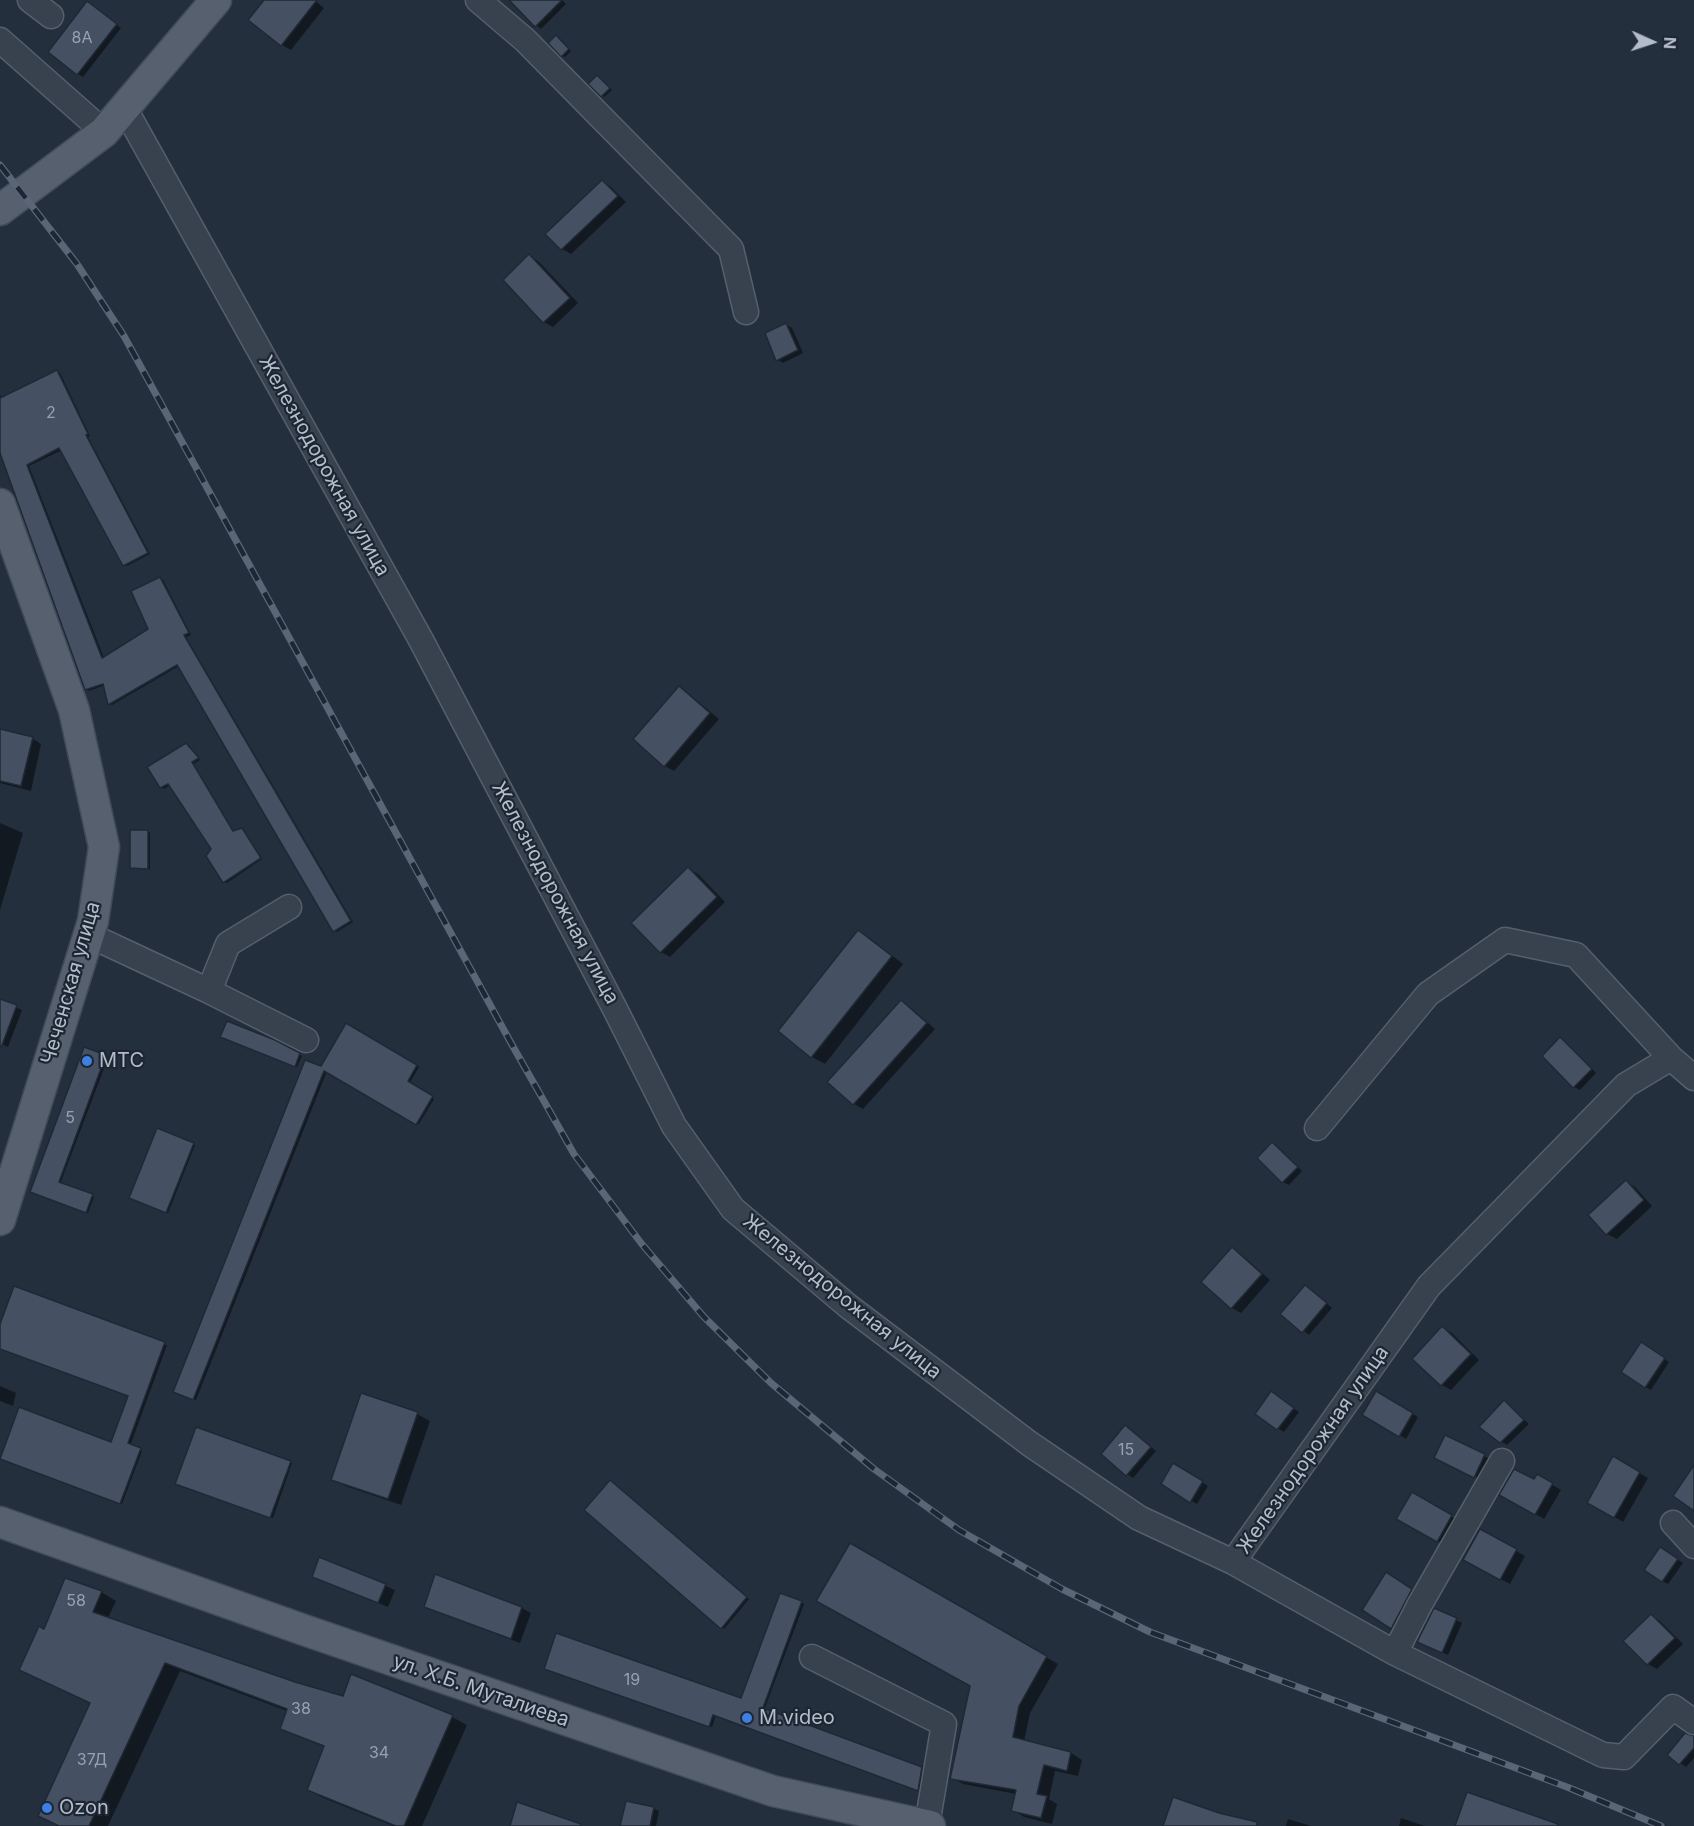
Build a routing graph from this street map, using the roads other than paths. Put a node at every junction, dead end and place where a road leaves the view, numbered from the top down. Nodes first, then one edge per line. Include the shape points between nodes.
1 (30, 0) edge
2 (216, 0) edge
3 (478, 0) edge
4 (51, 16) dead end
5 (0, 40) edge
6 (124, 109) junction
7 (104, 132) junction
8 (2, 211) edge
9 (746, 312) dead end
10 (0, 504) edge
11 (289, 907) dead end
12 (89, 935) junction
13 (209, 991) junction
14 (306, 1040) dead end
15 (1671, 1058) junction
16 (1694, 1078) edge
17 (1317, 1128) dead end
18 (0, 1220) edge
19 (1502, 1461) dead end
20 (0, 1522) edge
21 (1673, 1523) dead end
22 (1694, 1545) edge
23 (1233, 1562) junction
24 (1395, 1653) junction
25 (812, 1657) dead end
26 (1694, 1722) edge
27 (929, 1826) edge

1 - 4 street
2 - 6 main road
3 - 9 street via 525,40 731,249
5 - 7 street
6 - 7 main road
6 - 23 street, Железнодорожная улица via 421,640 674,1126 733,1209 848,1306 1030,1443 1139,1518
7 - 8 main road
10 - 12 main road, Чеченская улица via 74,710 104,847
11 - 13 street via 228,944
12 - 13 street
12 - 18 main road, Чеченская улица
13 - 14 street
15 - 16 street
15 - 17 street via 1576,955 1505,940 1428,994
15 - 23 street, Железнодорожная улица via 1626,1085 1429,1286
19 - 24 street
20 - 27 main road, ул. Х.Б. Муталиева via 773,1791
21 - 22 street
23 - 24 street
24 - 26 street via 1603,1755 1624,1757 1673,1707
25 - 27 street via 944,1724

